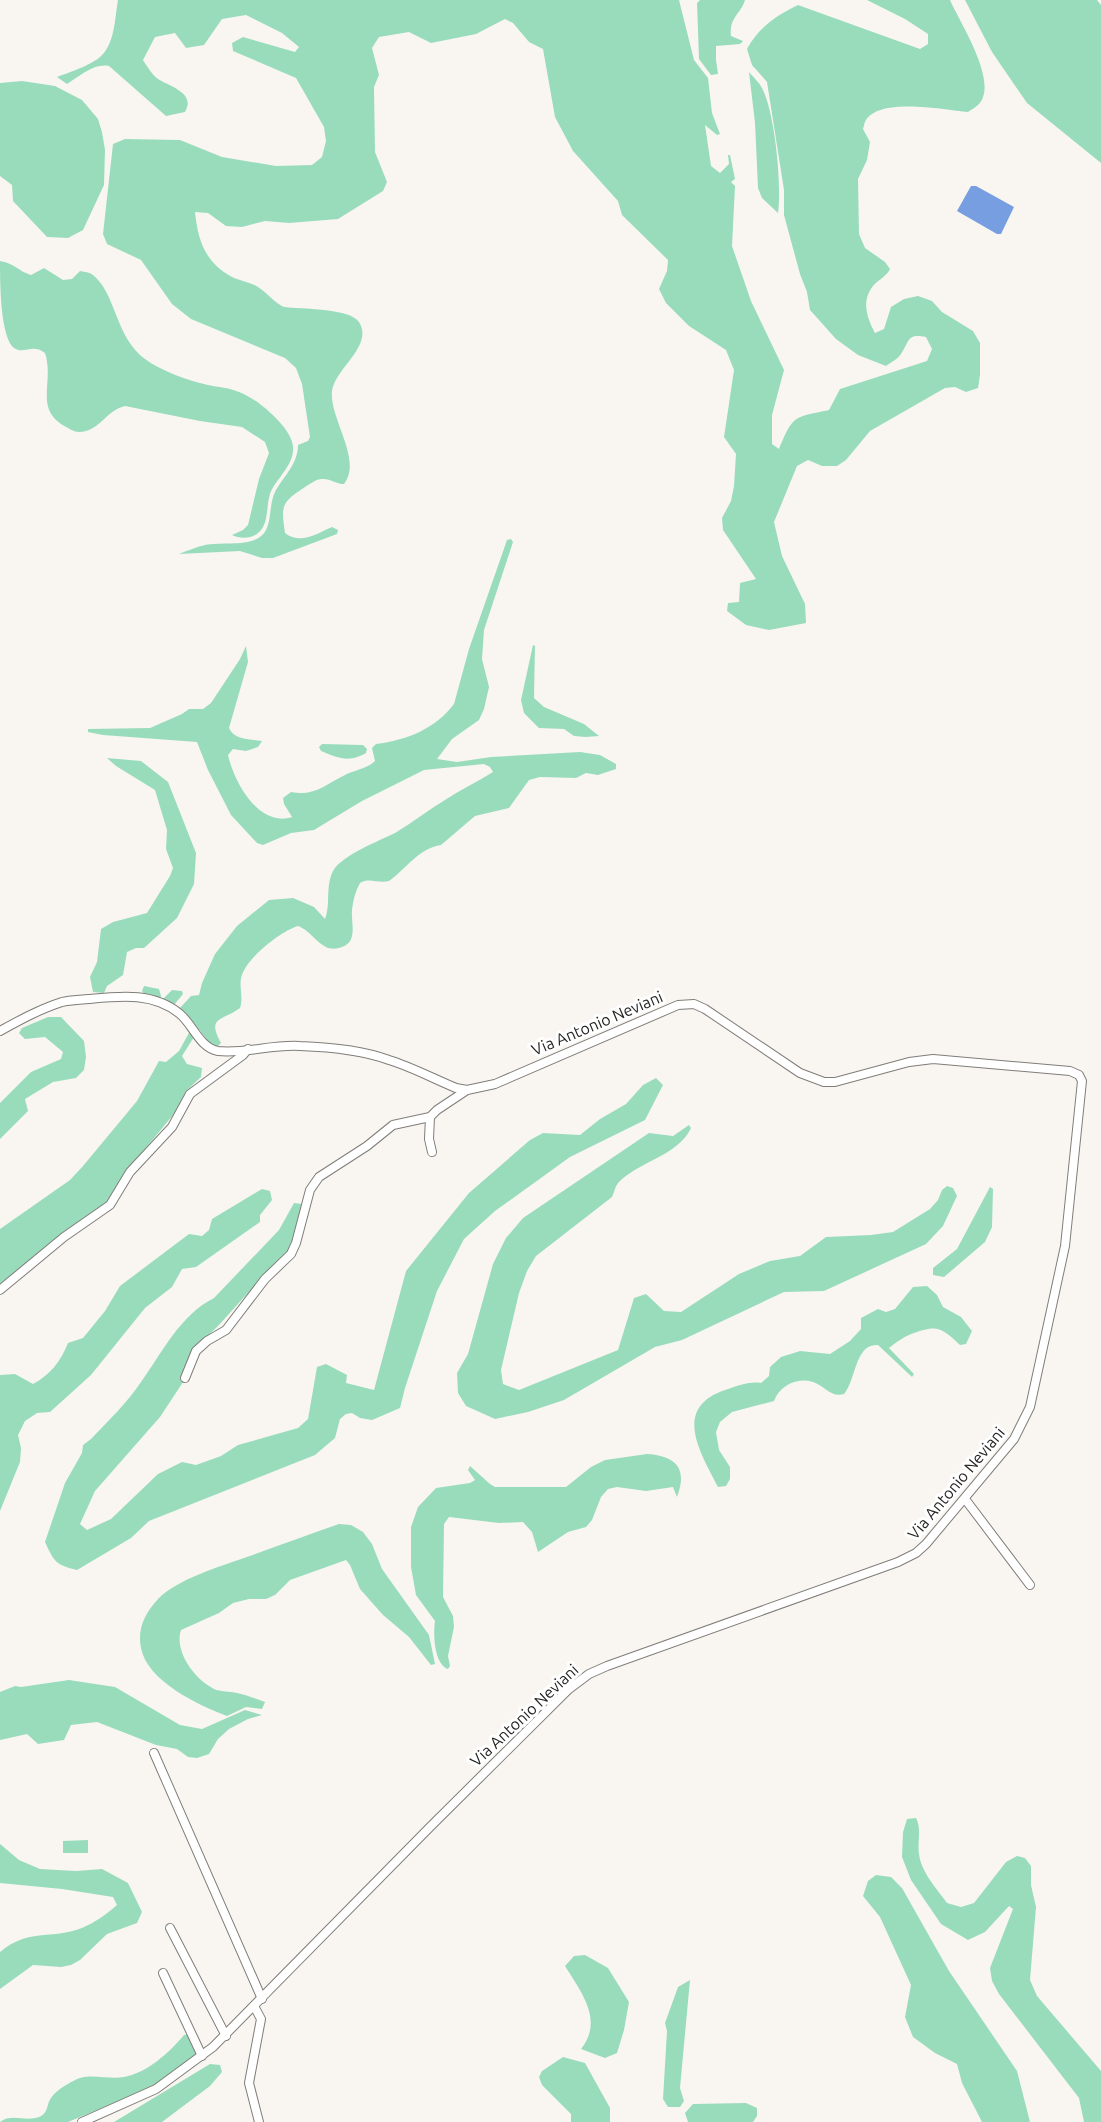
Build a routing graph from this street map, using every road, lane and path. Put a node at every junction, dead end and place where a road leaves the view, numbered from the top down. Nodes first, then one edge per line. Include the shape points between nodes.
1 (0, 1031) edge
2 (248, 1049) junction
3 (467, 1090) junction
4 (430, 1117) junction
5 (432, 1152) dead end
6 (0, 1290) edge
7 (185, 1378) dead end
8 (965, 1499) junction
9 (1030, 1585) dead end
10 (154, 1753) dead end
11 (170, 1928) dead end
12 (164, 1973) dead end
13 (262, 1999) junction
14 (254, 2006) junction
15 (226, 2036) junction
16 (202, 2056) junction
17 (82, 2122) edge
18 (259, 2122) edge

1 - 2 street via 28,1015 64,1002 131,996 174,1009 212,1049
2 - 3 street via 297,1045 367,1054
2 - 6 street via 190,1094 172,1127 130,1172 110,1205
3 - 4 street, Via Antonio Neviani
3 - 8 street, Via Antonio Neviani via 495,1084 687,1004 700,1007 800,1073 824,1082 933,1059 1079,1075 1082,1084 1068,1226 1031,1404 1016,1435
4 - 5 street
4 - 7 street via 393,1125 319,1177 309,1190 291,1254 265,1279 226,1330 196,1352
8 - 9 street
8 - 13 street, Via Antonio Neviani via 926,1544 908,1557 585,1677 431,1826
10 - 13 street via 181,1823
11 - 15 street
12 - 16 street
13 - 14 street, Via Antonio Neviani
14 - 15 street, Via Antonio Neviani
14 - 18 street via 261,2019 249,2083
15 - 16 street, Via Antonio Neviani
16 - 17 street, Via Antonio Neviani via 156,2089

